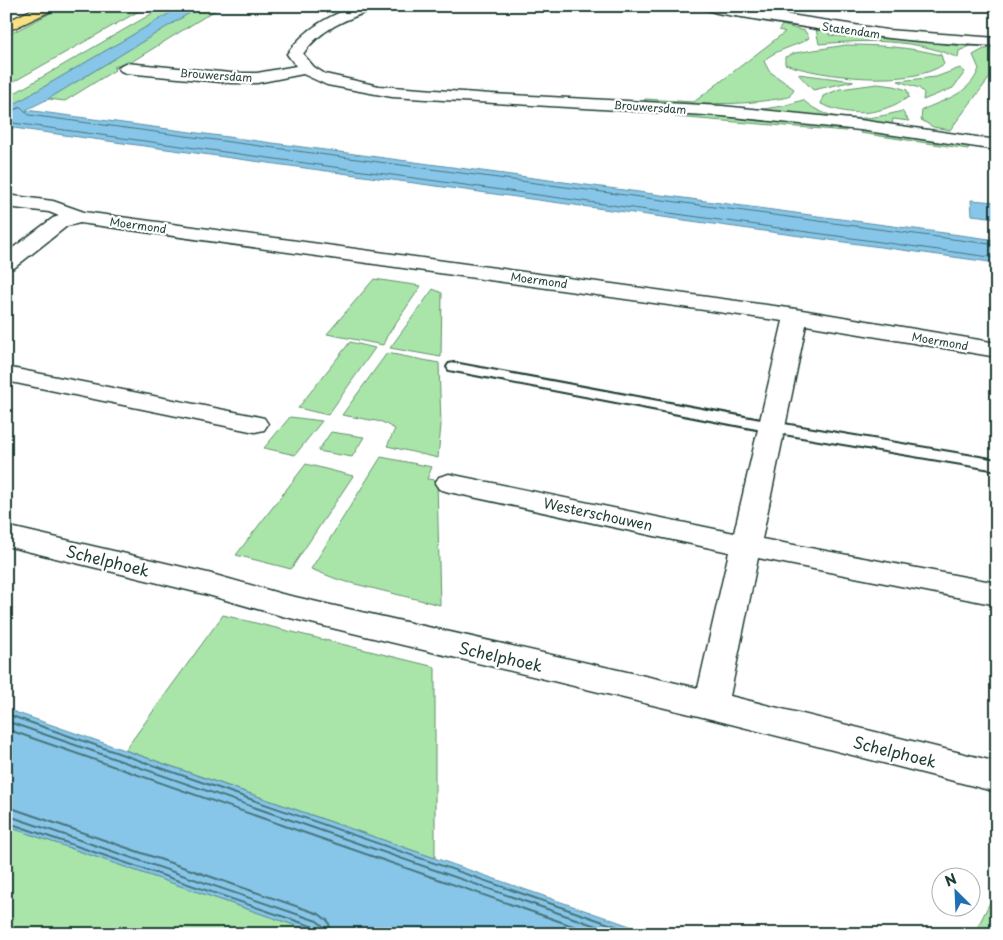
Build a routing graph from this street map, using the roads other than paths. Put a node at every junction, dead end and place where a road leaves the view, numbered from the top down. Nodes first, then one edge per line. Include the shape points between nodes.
1 (50, 6) edge
2 (371, 6) edge
3 (706, 6) edge
4 (6, 28) edge
5 (997, 42) edge
6 (126, 68) dead end
7 (304, 68) junction
8 (997, 145) edge
9 (6, 200) edge
10 (70, 220) junction
11 (6, 263) edge
12 (796, 316) junction
13 (997, 350) edge
14 (454, 367) dead end
15 (6, 374) edge
16 (255, 424) dead end
17 (772, 427) junction
18 (997, 465) edge
19 (449, 483) dead end
20 (6, 536) edge
21 (746, 546) junction
22 (997, 594) edge
23 (711, 705) junction
24 (997, 777) edge

1 - 4 highway
2 - 7 street via 340,18 304,40 295,54
3 - 5 street, Statendam via 866,33
6 - 7 street, Brouwersdam via 257,78
7 - 8 street, Brouwersdam via 340,83 395,92 797,118
9 - 10 street, Moermond via 53,207
10 - 11 street
10 - 12 street, Moermond
12 - 13 street, Moermond
12 - 17 street
14 - 17 lane
15 - 16 street
17 - 18 lane
17 - 21 street
19 - 21 street, Westerschouwen
20 - 23 street, Schelphoek via 282,605
21 - 22 street, Westerschouwen
21 - 23 street
23 - 24 street, Schelphoek

